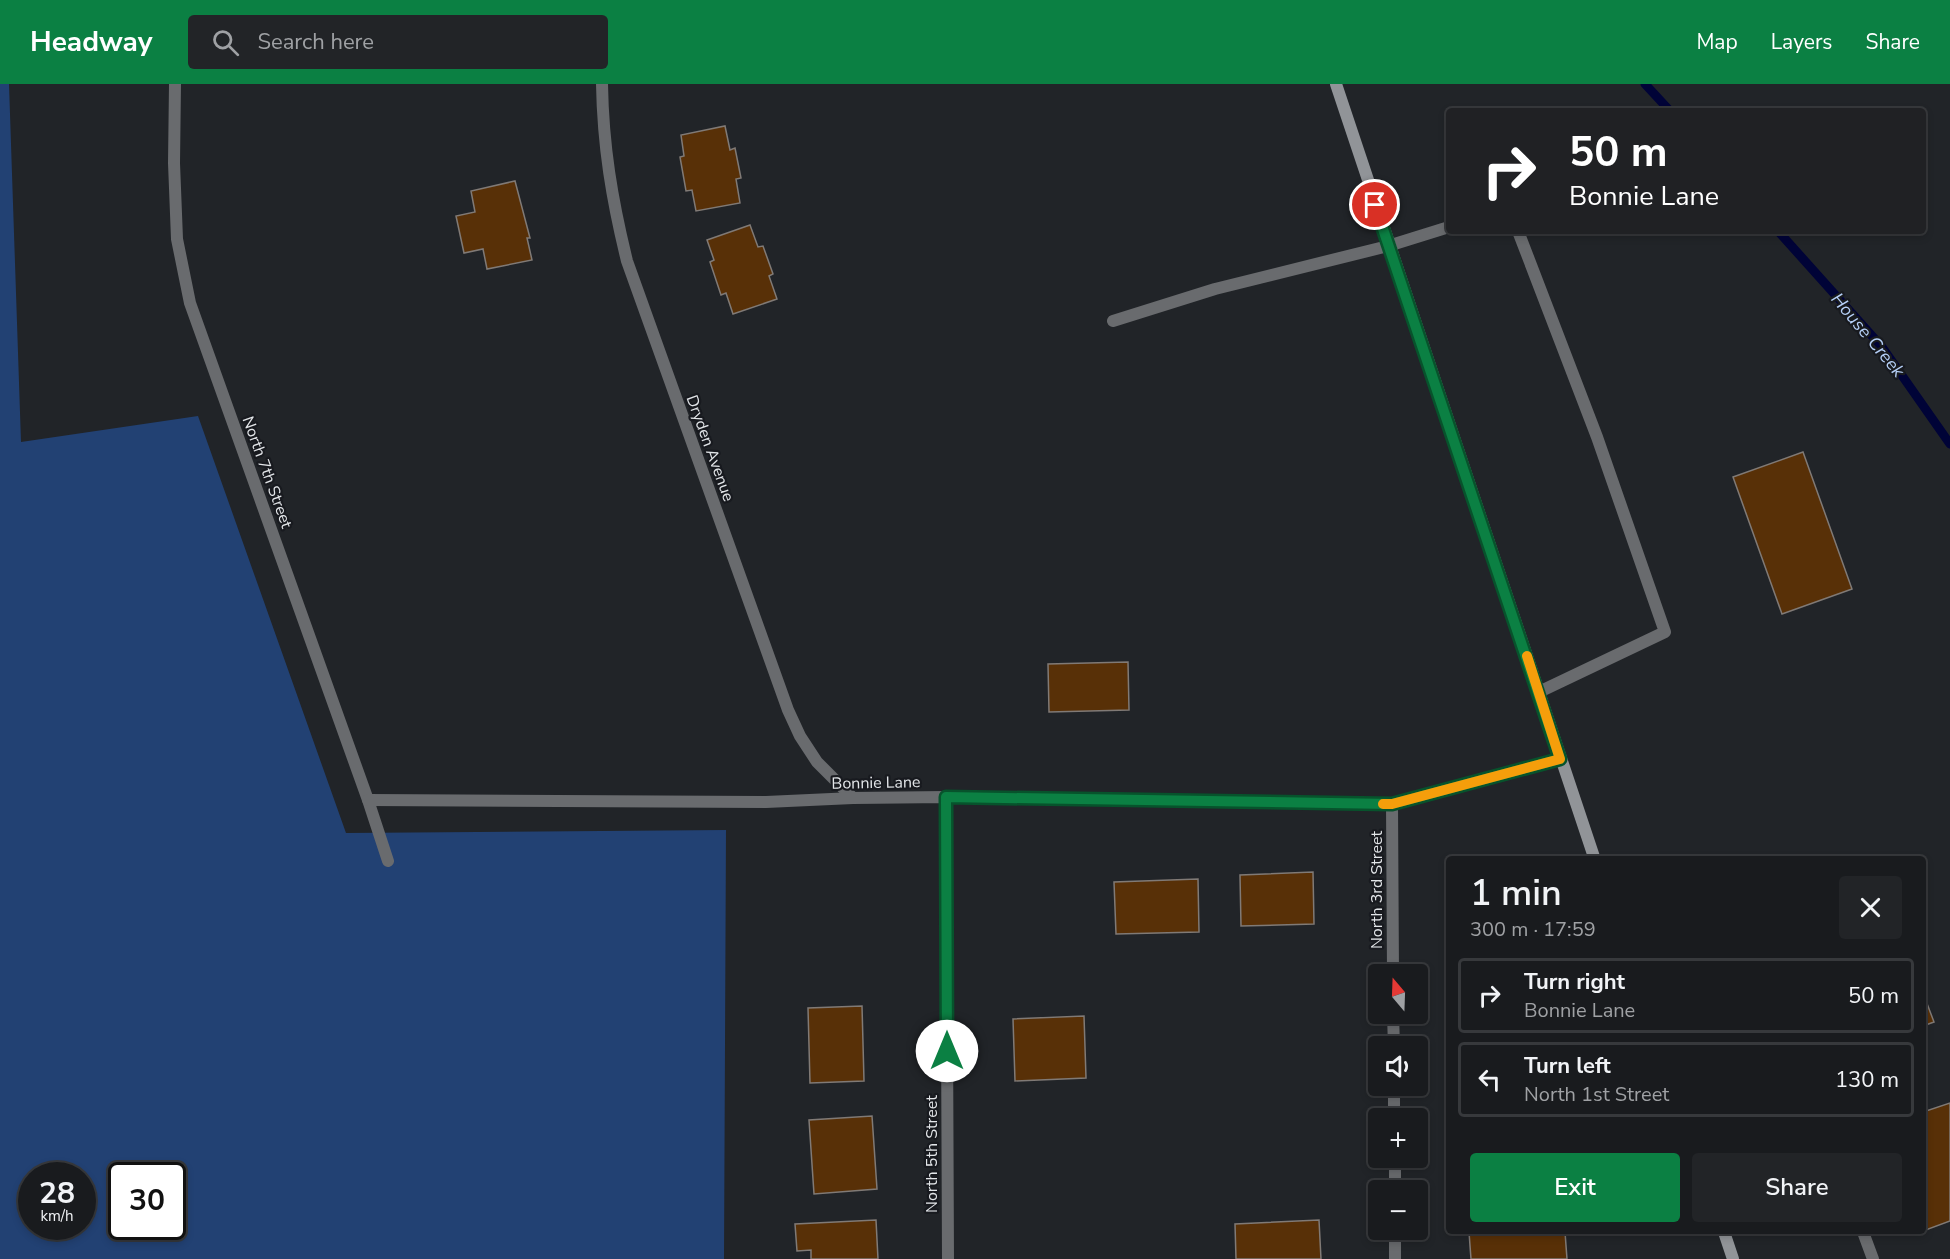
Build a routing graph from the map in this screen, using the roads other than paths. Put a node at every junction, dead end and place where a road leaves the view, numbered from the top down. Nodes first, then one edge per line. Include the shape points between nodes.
1 (175, 84) edge
2 (602, 84) edge
3 (1336, 84) edge
4 (1446, 228) edge
5 (1519, 234) edge
6 (1388, 246) junction
7 (1113, 321) dead end
8 (1539, 692) junction
9 (1560, 759) junction
10 (946, 797) junction
11 (853, 798) junction
12 (368, 800) junction
13 (1392, 804) junction
14 (1594, 856) edge
15 (388, 861) dead end
16 (1393, 964) edge
17 (1725, 1234) edge
18 (1864, 1234) edge
19 (1395, 1240) edge
20 (948, 1259) edge
21 (1395, 1259) edge
22 (1733, 1259) edge
23 (1873, 1259) edge

1 - 12 street, North 7th Street via 177,238 190,303
2 - 11 street, Dryden Avenue via 604,145 627,261 788,710 817,762
3 - 6 main road
4 - 6 street
5 - 8 street via 1665,632
6 - 7 street via 1215,289
6 - 8 main road
8 - 9 main road
9 - 13 street, Bonnie Lane
9 - 14 main road
10 - 11 street, Bonnie Lane
10 - 13 street, Bonnie Lane
10 - 20 street, North 5th Street
11 - 12 street, Bonnie Lane via 766,802
12 - 15 street, North 7th Street
13 - 16 street, North 3rd Street
17 - 22 main road
18 - 23 street
19 - 21 street

